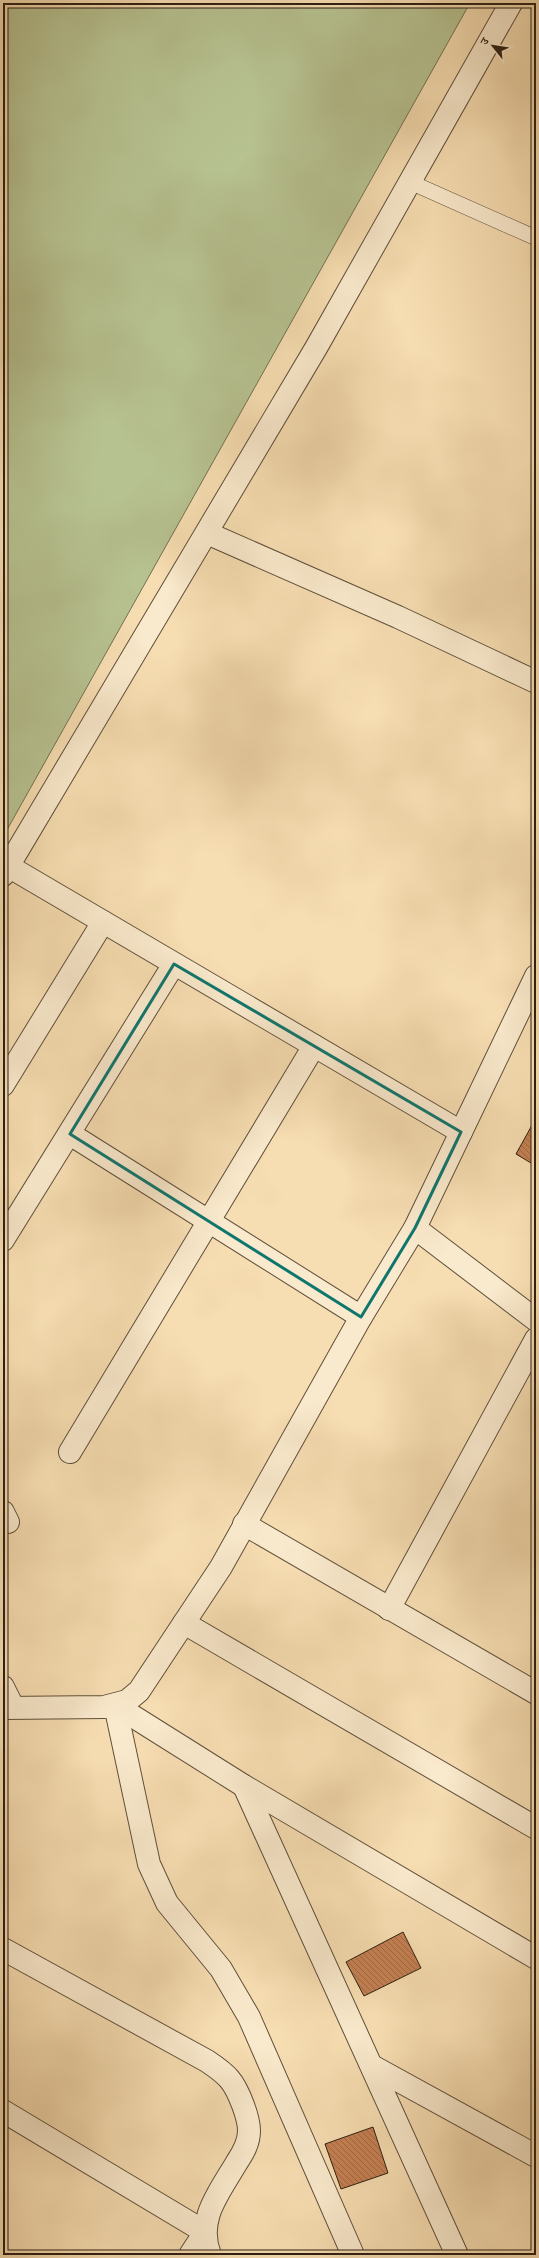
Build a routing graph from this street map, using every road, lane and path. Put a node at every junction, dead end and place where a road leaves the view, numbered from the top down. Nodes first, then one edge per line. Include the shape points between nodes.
1 (511, 3) edge
2 (410, 182) junction
3 (536, 238) edge
4 (207, 533) junction
5 (536, 682) edge
6 (5, 870) edge
7 (103, 922) junction
8 (174, 964) junction
9 (536, 976) edge
10 (314, 1046) junction
11 (3, 1085) edge
12 (461, 1132) junction
13 (70, 1134) junction
14 (209, 1222) junction
15 (415, 1228) junction
16 (3, 1240) edge
17 (361, 1317) junction
18 (536, 1320) edge
19 (536, 1340) edge
20 (70, 1452) dead end
21 (244, 1524) junction
22 (389, 1609) junction
23 (184, 1623) junction
24 (3, 1687) edge
25 (535, 1691) edge
26 (115, 1705) junction
27 (8, 1707) edge
28 (244, 1786) junction
29 (536, 1828) edge
30 (3, 1949) edge
31 (536, 1958) edge
32 (372, 2066) junction
33 (3, 2111) edge
34 (536, 2156) edge
35 (205, 2232) junction
36 (190, 2255) edge
37 (210, 2255) edge
38 (353, 2255) edge
39 (458, 2255) edge

1 - 2 street
2 - 3 lane
2 - 4 street
4 - 5 street via 398,617
4 - 6 street
6 - 7 street
7 - 8 street
7 - 11 street
8 - 10 street
8 - 13 street
9 - 12 street
10 - 12 street
10 - 14 street
12 - 15 street
13 - 14 street
13 - 16 street
14 - 17 street
14 - 20 street
15 - 17 street
15 - 18 street
17 - 21 street
19 - 22 street
21 - 22 street
21 - 23 street via 221,1567
22 - 25 street
23 - 26 street via 139,1691 127,1701
23 - 29 street
24 - 27 street
26 - 27 street
26 - 28 street
26 - 38 street via 149,1864 157,1885 167,1903 221,1969 249,2017
28 - 31 street
28 - 32 street
30 - 35 street via 207,2061 231,2078 237,2087 247,2117 249,2132 246,2147 207,2217
32 - 34 street
32 - 39 street
33 - 35 street
35 - 36 street
35 - 37 street

